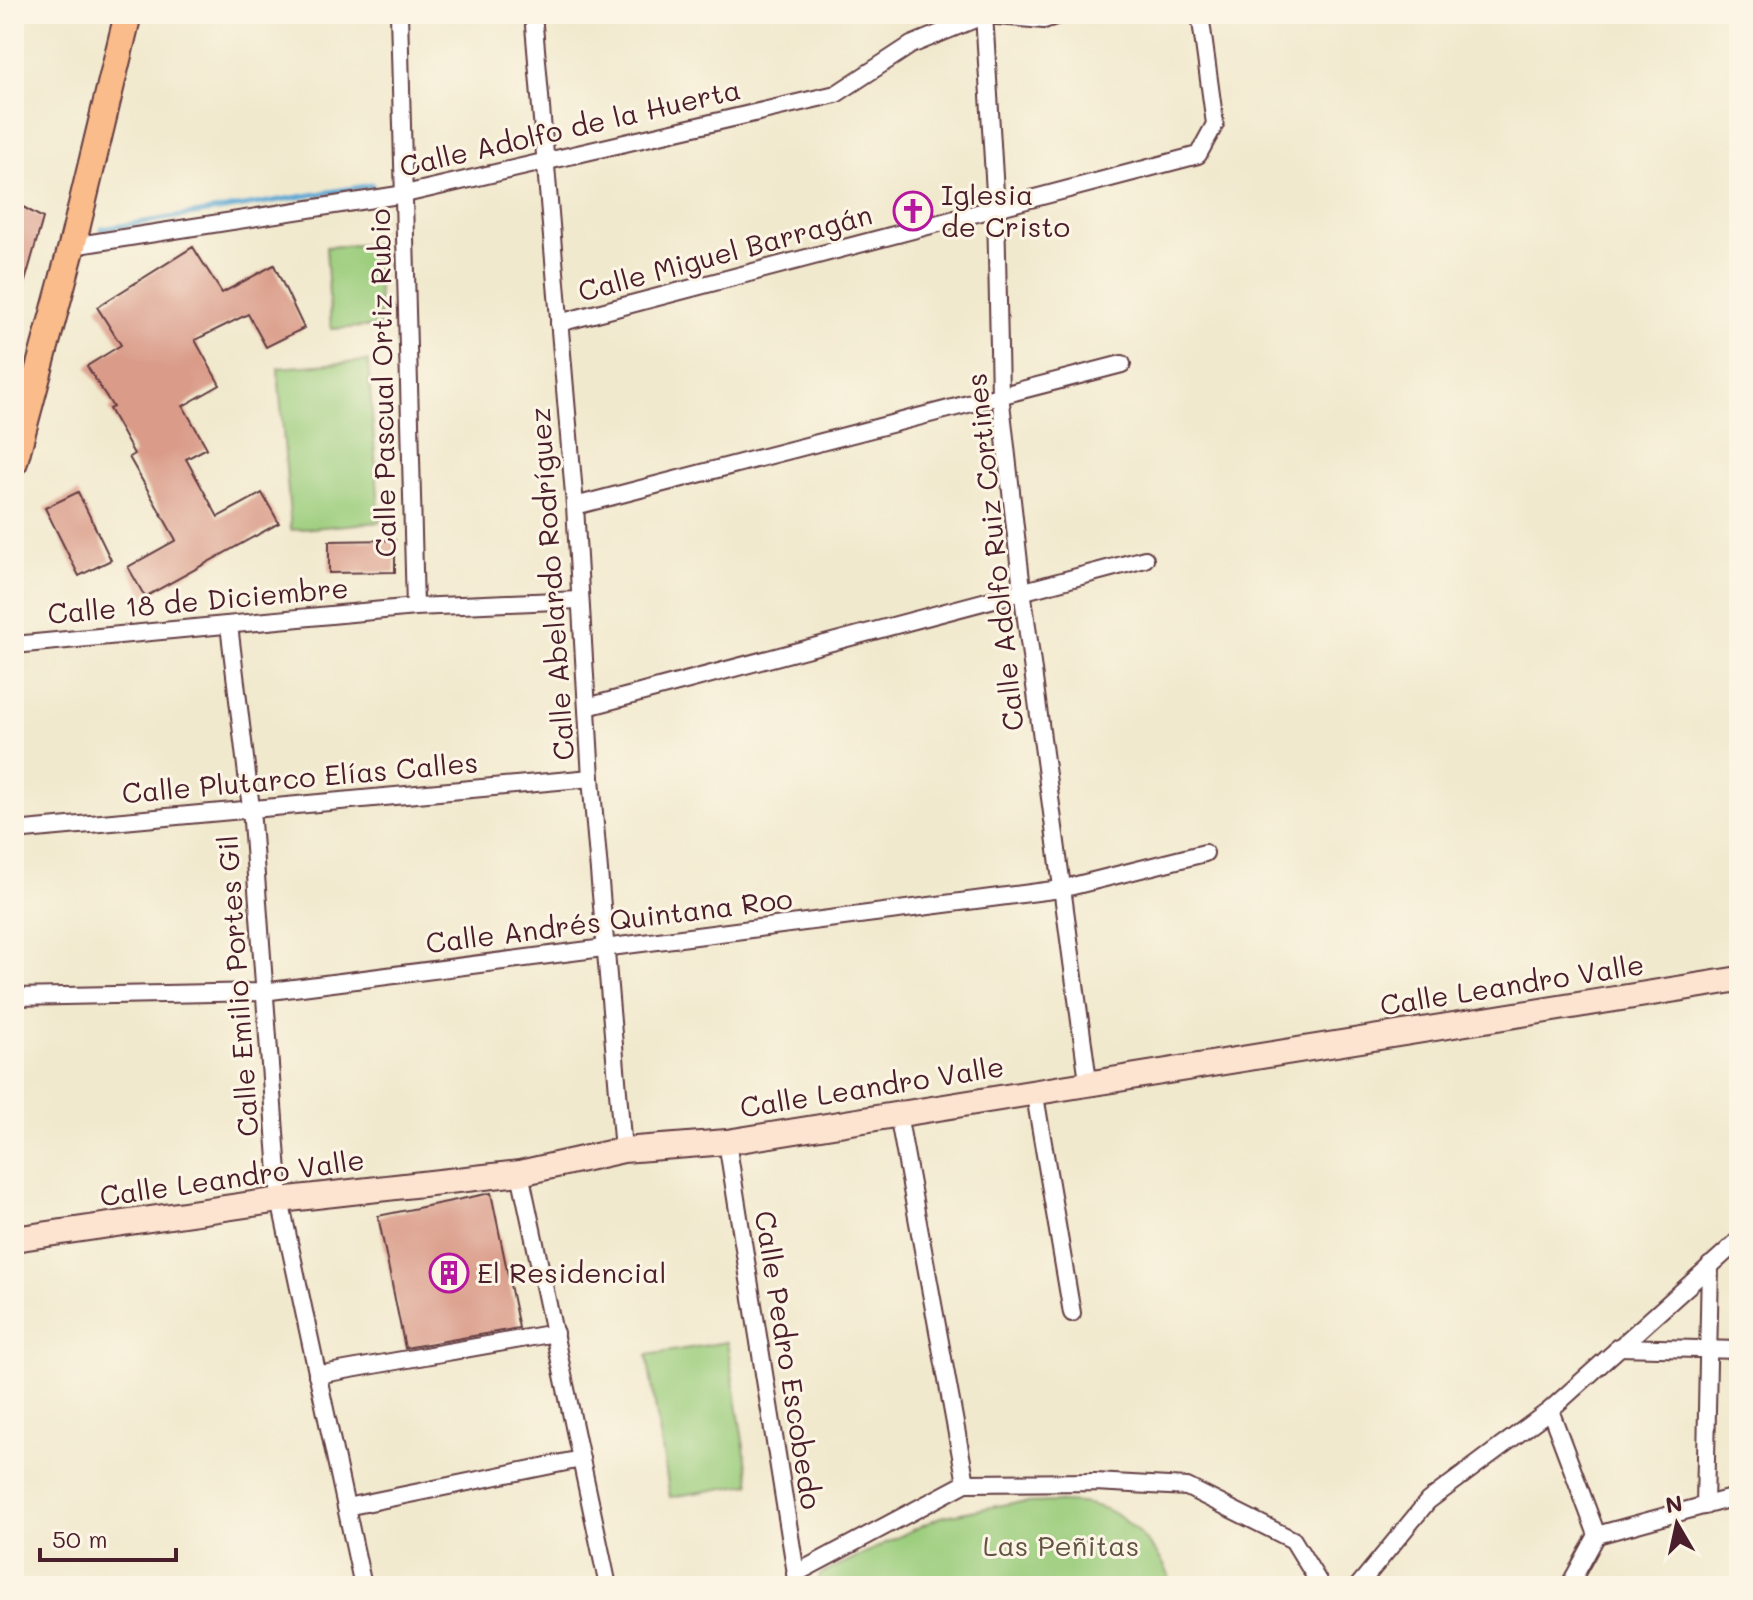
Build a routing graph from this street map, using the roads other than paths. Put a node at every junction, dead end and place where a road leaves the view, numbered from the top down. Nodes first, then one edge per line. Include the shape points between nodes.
1 (128, 14) edge
2 (399, 14) edge
3 (533, 14) edge
4 (984, 14) edge
5 (1061, 14) edge
6 (1200, 14) edge
7 (545, 160) junction
8 (405, 194) junction
9 (996, 209) junction
10 (72, 246) junction
11 (559, 323) junction
12 (1122, 364) dead end
13 (1000, 394) junction
14 (14, 462) edge
15 (575, 506) junction
16 (1145, 559) dead end
17 (1022, 589) junction
18 (579, 600) junction
19 (415, 607) junction
20 (229, 625) junction
21 (14, 645) edge
22 (587, 707) junction
23 (591, 778) junction
24 (251, 808) junction
25 (14, 831) edge
26 (1205, 853) dead end
27 (1061, 889) junction
28 (605, 947) junction
29 (1739, 979) edge
30 (263, 992) junction
31 (14, 997) edge
32 (1088, 1081) junction
33 (1034, 1090) junction
34 (898, 1114) junction
35 (727, 1142) junction
36 (623, 1150) junction
37 (520, 1173) junction
38 (280, 1200) junction
39 (14, 1239) edge
40 (1739, 1240) edge
41 (1710, 1265) junction
42 (1072, 1313) dead end
43 (555, 1333) junction
44 (1618, 1347) junction
45 (1708, 1350) junction
46 (1739, 1350) edge
47 (317, 1375) junction
48 (1550, 1410) junction
49 (581, 1459) junction
50 (966, 1483) junction
51 (1739, 1496) edge
52 (1705, 1506) junction
53 (346, 1507) junction
54 (1597, 1535) junction
55 (796, 1580) edge
56 (363, 1586) edge
57 (608, 1586) edge
58 (1321, 1586) edge
59 (1358, 1586) edge
60 (1569, 1586) edge

1 - 10 main road
2 - 8 street, Calle Pascual Ortiz Rubio
3 - 7 street, Calle Abelardo Rodríguez
4 - 5 street, Calle Adolfo de la Huerta via 1044,20
4 - 7 street, Calle Adolfo de la Huerta via 911,45 836,94
4 - 9 street, Calle Adolfo Ruiz Cortines
6 - 9 street, Calle Miguel Barragán via 1215,124 1198,155
7 - 8 street, Calle Adolfo de la Huerta
7 - 11 street, Calle Abelardo Rodríguez
8 - 10 street, Calle Adolfo de la Huerta
8 - 19 street, Calle Pascual Ortiz Rubio
9 - 11 street, Calle Miguel Barragán
9 - 13 street, Calle Adolfo Ruiz Cortines
10 - 14 main road
11 - 15 street, Calle Abelardo Rodríguez
12 - 13 street
13 - 15 street
13 - 17 street, Calle Adolfo Ruiz Cortines
15 - 18 street, Calle Abelardo Rodríguez
16 - 17 street
17 - 22 street
17 - 27 street, Calle Adolfo Ruiz Cortines
18 - 19 street, Calle 18 de Diciembre
18 - 22 street, Calle Abelardo Rodríguez
19 - 20 street, Calle 18 de Diciembre
20 - 21 street, Calle 18 de Diciembre
20 - 24 street, Calle Emilio Portes Gil
22 - 23 street, Calle Abelardo Rodríguez
23 - 24 street, Calle Plutarco Elías Calles
23 - 28 street, Calle Abelardo Rodríguez
24 - 25 street, Calle Plutarco Elías Calles
24 - 30 street, Calle Emilio Portes Gil
26 - 27 street, Calle Andrés Quintana Roo
27 - 28 street, Calle Andrés Quintana Roo
27 - 32 street, Calle Adolfo Ruiz Cortines
28 - 30 street, Calle Andrés Quintana Roo
28 - 36 street, Calle Abelardo Rodríguez
29 - 32 street, Calle Leandro Valle
30 - 31 street, Calle Andrés Quintana Roo
30 - 38 street, Calle Emilio Portes Gil
32 - 33 street, Calle Leandro Valle
33 - 34 street, Calle Leandro Valle
33 - 42 street
34 - 35 street, Calle Leandro Valle
34 - 50 street
35 - 36 street, Calle Leandro Valle
35 - 55 street, Calle Pedro Escobedo
36 - 37 street, Calle Leandro Valle
37 - 38 street, Calle Leandro Valle
37 - 43 street
38 - 39 street, Calle Leandro Valle
38 - 47 street, Calle Emilio Portes Gil
40 - 41 street
41 - 44 street
41 - 45 street
43 - 47 street
43 - 49 street
44 - 45 street
44 - 48 street
45 - 46 street
45 - 52 street
47 - 53 street, Calle Emilio Portes Gil
48 - 54 street
48 - 59 street via 1428,1501
49 - 53 street
49 - 57 street
50 - 55 street
50 - 58 street via 1187,1487 1293,1540
51 - 52 street
52 - 54 street
53 - 56 street, Calle Emilio Portes Gil
54 - 60 street

